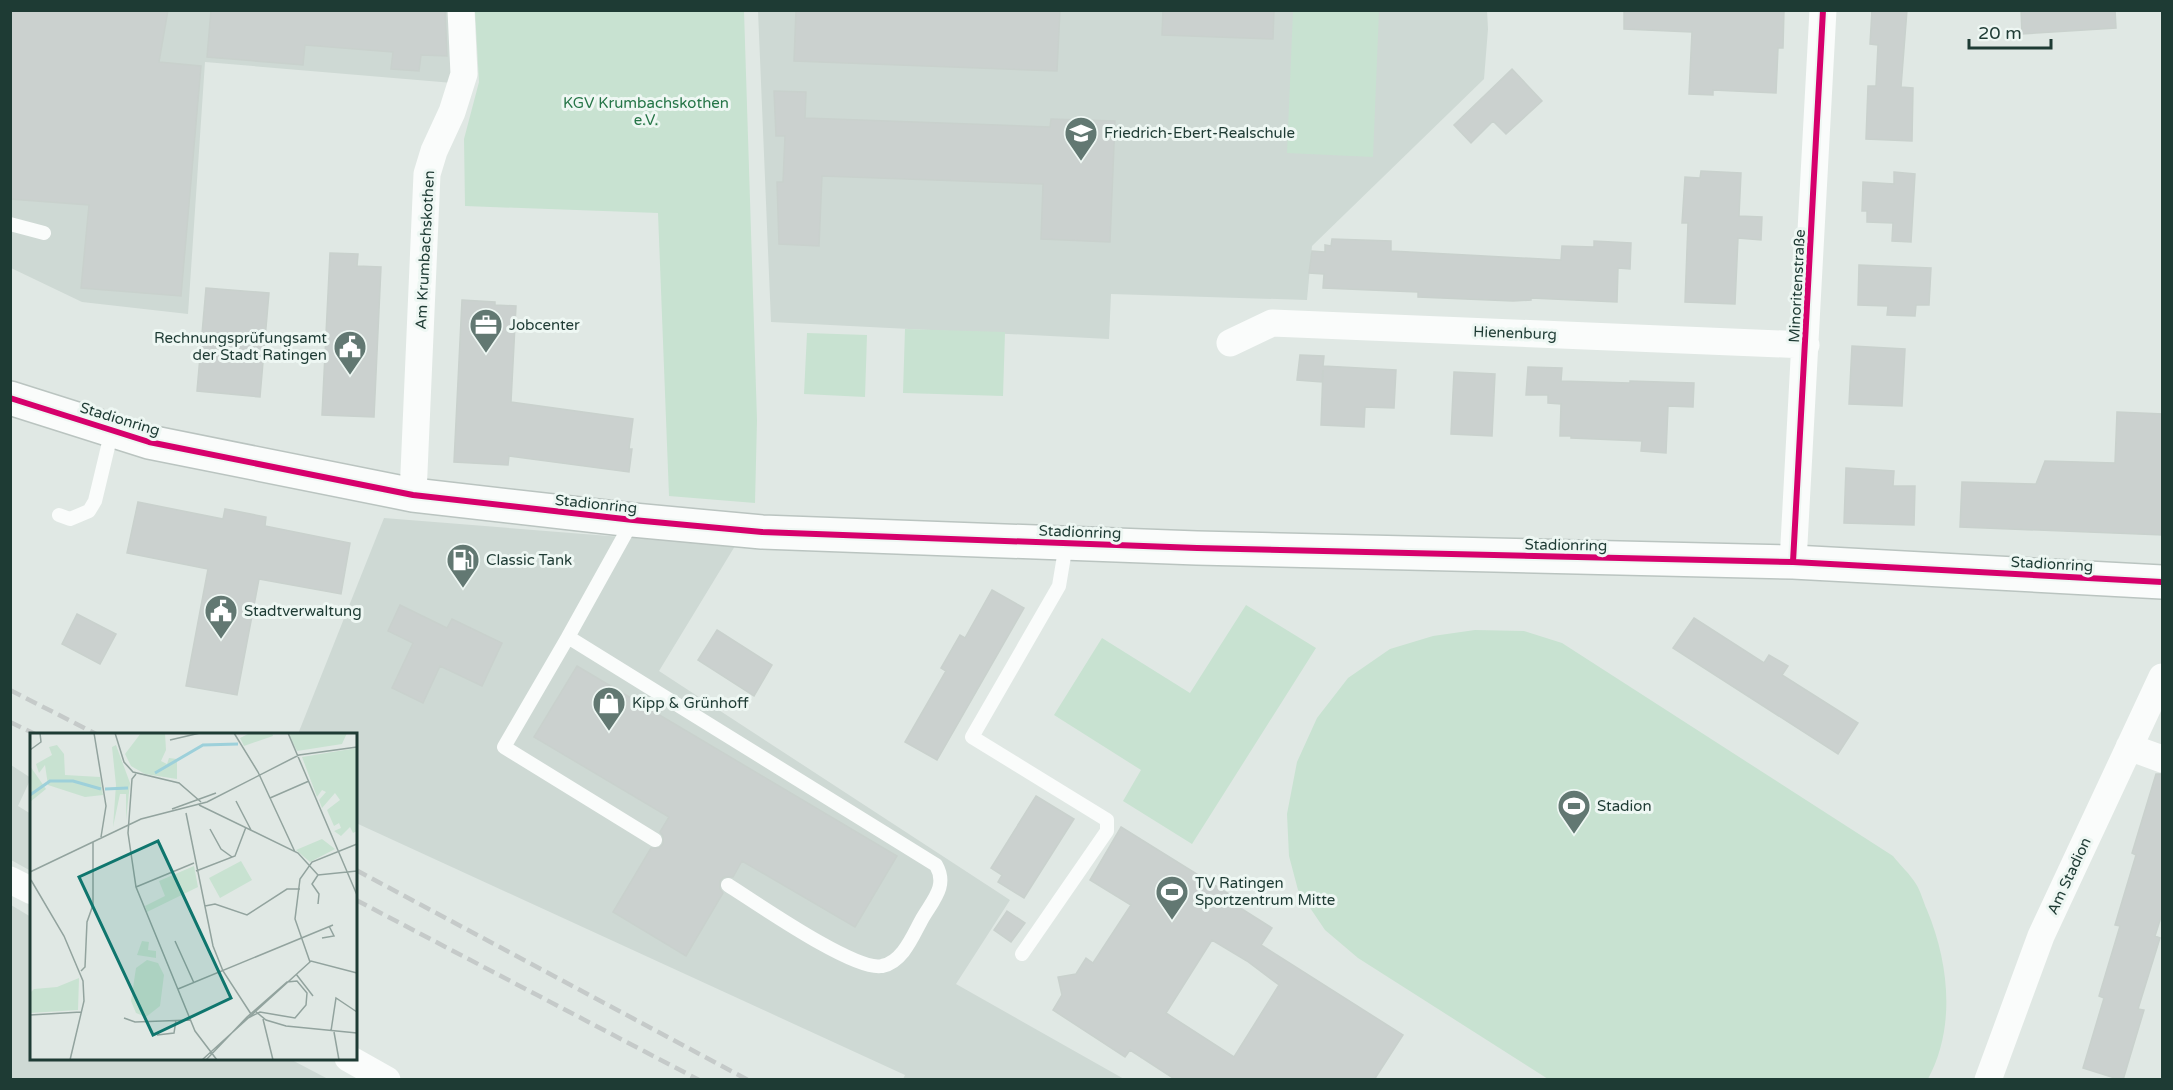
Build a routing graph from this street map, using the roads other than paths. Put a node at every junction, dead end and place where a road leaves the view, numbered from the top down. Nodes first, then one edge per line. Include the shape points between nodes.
1 (461, 10) edge
2 (1823, 10) edge
3 (10, 224) edge
4 (44, 233) dead end
5 (1230, 343) dead end
6 (1806, 345) junction
7 (10, 398) edge
8 (112, 430) junction
9 (413, 495) junction
10 (59, 515) dead end
11 (633, 520) junction
12 (1066, 544) junction
13 (1793, 562) junction
14 (2163, 582) edge
15 (568, 637) junction
16 (2163, 677) edge
17 (2130, 747) junction
18 (2163, 759) edge
19 (655, 840) dead end
20 (10, 880) edge
21 (728, 885) dead end
22 (30, 890) edge
23 (1022, 954) dead end
24 (350, 1060) edge
25 (387, 1080) edge
26 (1988, 1080) edge

1 - 9 street, Am Krumbachskothen via 464,74 427,174
2 - 6 street, Minoritenstraße
3 - 4 lane
5 - 6 street, Hienenburg via 1272,323
6 - 13 street, Minoritenstraße
7 - 8 main road, Stadionring
8 - 9 main road, Stadionring via 149,442
8 - 10 lane via 95,501 89,511 70,519
9 - 11 main road, Stadionring
11 - 12 main road, Stadionring via 762,532
11 - 15 lane
12 - 13 main road, Stadionring
12 - 23 lane via 1059,586 972,736 1107,820 1107,831
13 - 14 main road, Stadionring
15 - 19 lane via 504,747
15 - 21 lane via 936,865 942,876 940,889 901,956 882,966 864,964 841,954
16 - 17 street, Am Stadion
17 - 18 street
17 - 26 street, Am Stadion via 2041,936
20 - 22 street
24 - 25 street

